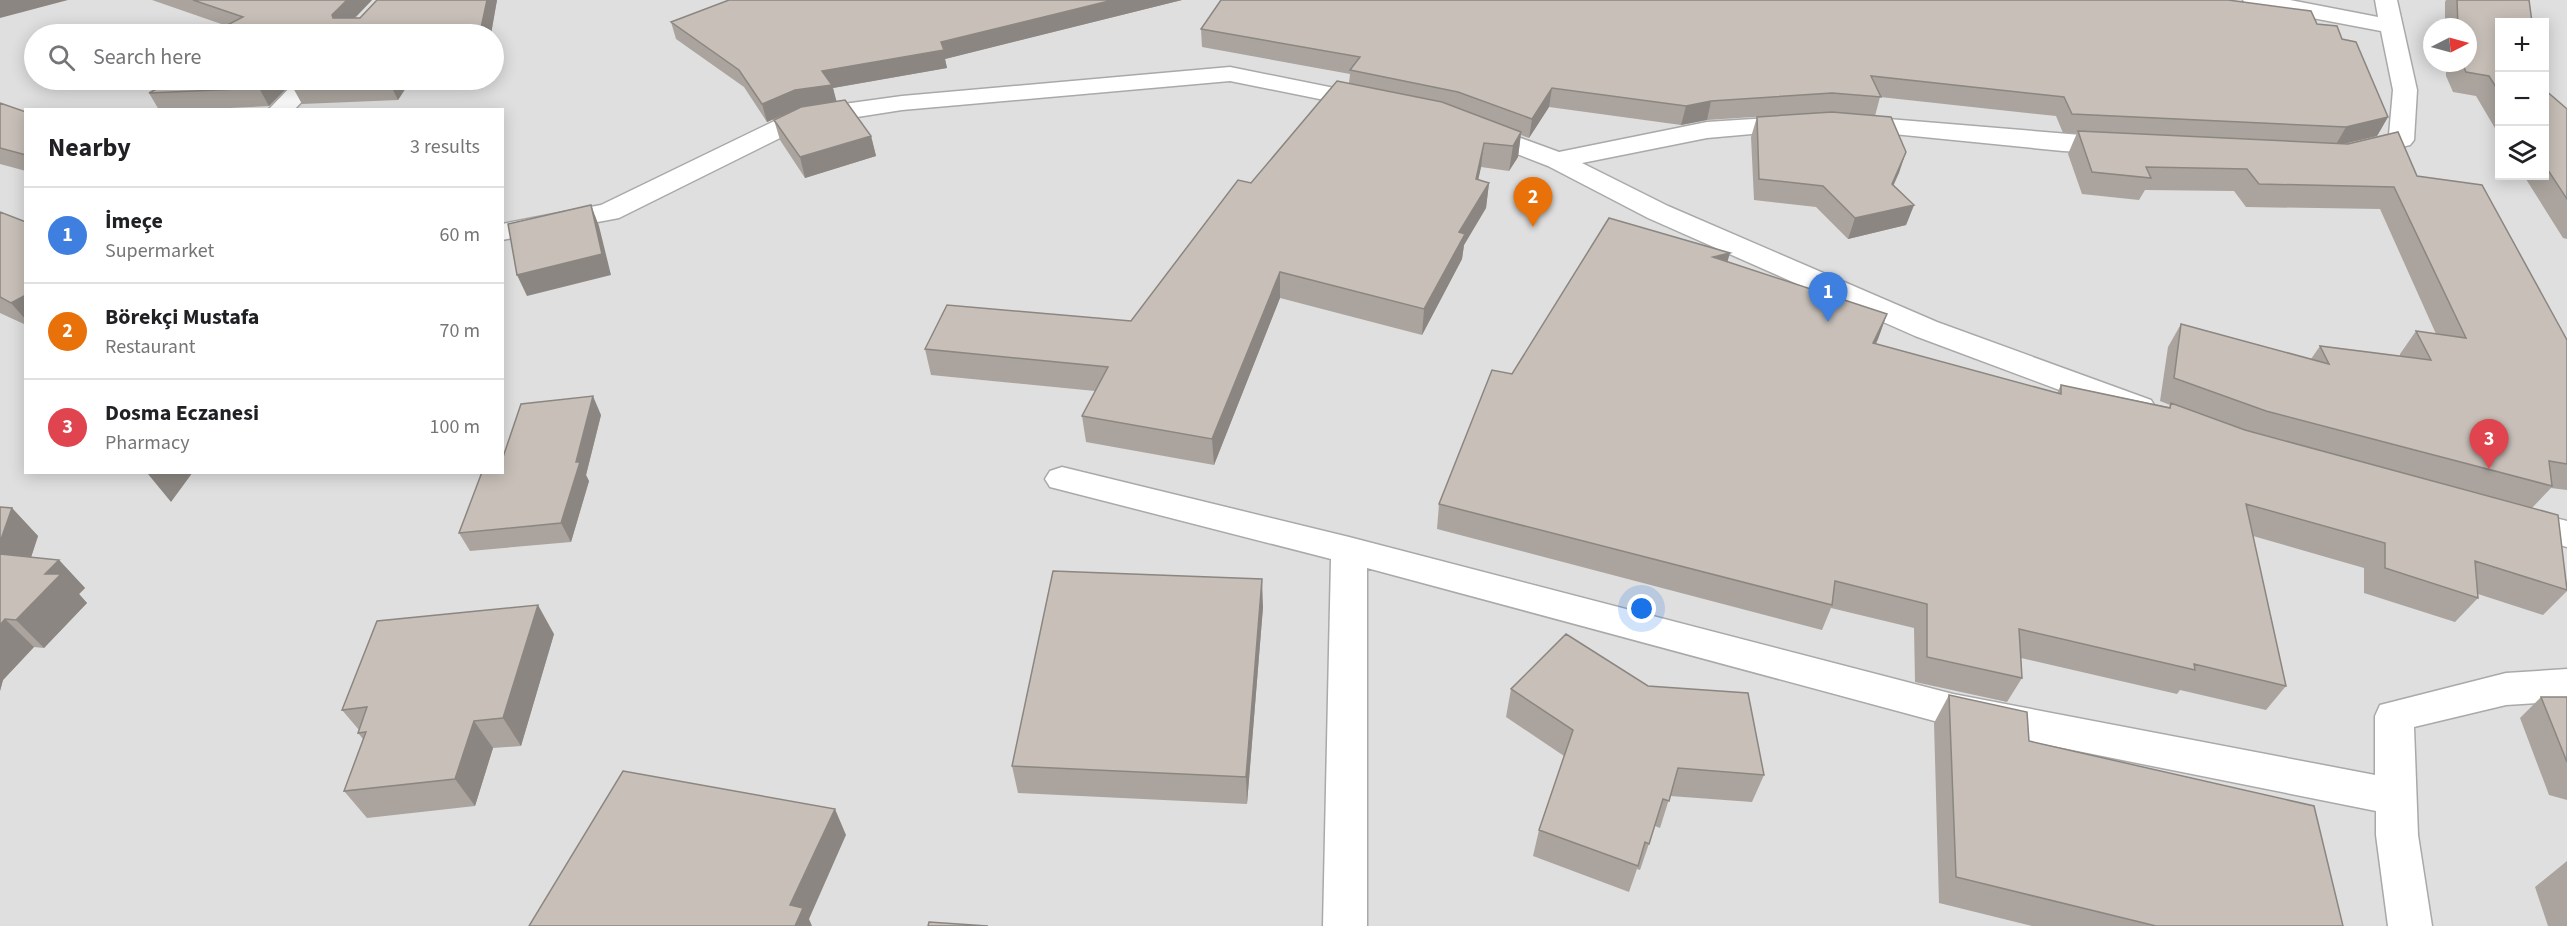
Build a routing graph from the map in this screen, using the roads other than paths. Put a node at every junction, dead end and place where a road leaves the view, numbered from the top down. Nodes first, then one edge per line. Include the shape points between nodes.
1 (2254, 0) edge
2 (2386, 0) edge
3 (2391, 26) junction
4 (300, 90) edge
5 (1390, 107) edge
6 (282, 108) edge
7 (1458, 123) edge
8 (2146, 147) edge
9 (2335, 156) edge
10 (1557, 160) junction
11 (504, 232) edge
12 (2165, 417) edge
13 (1062, 479) dead end
14 (2488, 513) edge
15 (2567, 534) edge
16 (1349, 550) junction
17 (2567, 685) edge
18 (2396, 797) junction
19 (1345, 926) edge
20 (2410, 926) edge

1 - 3 street
2 - 3 street
3 - 9 street via 2404,90 2401,140
4 - 6 street
5 - 11 street via 1230,74 800,118 609,212
7 - 10 street
8 - 10 street via 1826,122 1707,130
10 - 12 street via 1658,212 1926,329
13 - 16 street
14 - 15 street
16 - 18 street via 1953,710
16 - 19 street
17 - 18 street via 2506,689 2394,716
18 - 20 street via 2397,835

